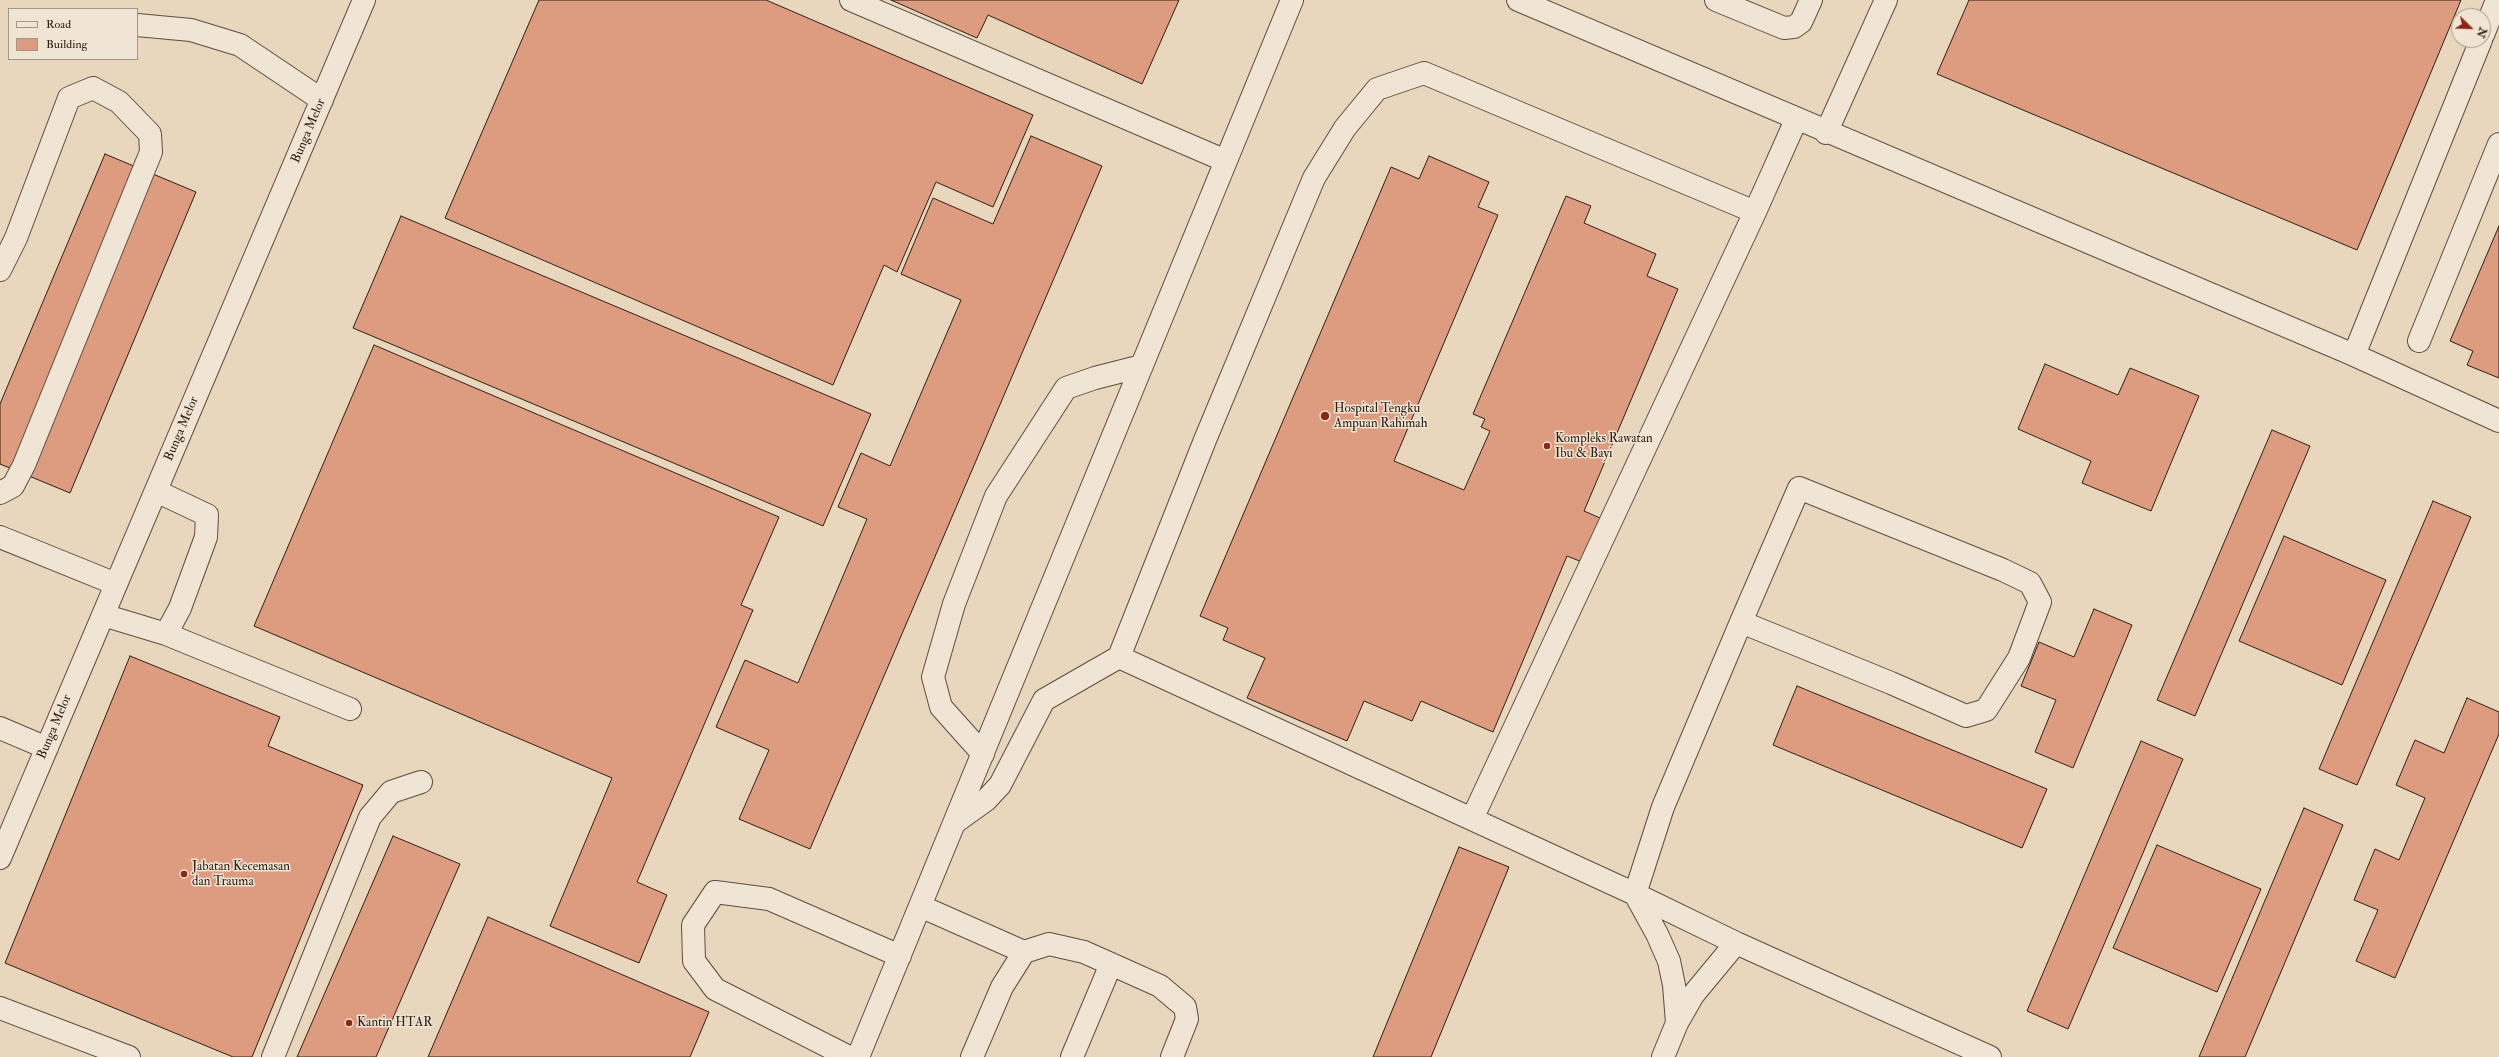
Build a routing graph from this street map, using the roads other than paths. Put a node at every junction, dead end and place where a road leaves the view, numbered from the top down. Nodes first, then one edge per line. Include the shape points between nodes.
1 (364, 0) edge
2 (851, 0) edge
3 (1292, 0) edge
4 (1518, 0) edge
5 (1716, 0) edge
6 (1811, 0) edge
7 (1886, 0) edge
8 (2497, 0) edge
9 (2491, 15) edge
10 (138, 25) edge
11 (2478, 48) edge
12 (322, 100) junction
13 (1796, 120) junction
14 (1826, 133) junction
15 (2498, 151) edge
16 (1226, 161) junction
17 (1755, 212) junction
18 (0, 270) edge
19 (2419, 342) dead end
20 (2354, 355) junction
21 (1142, 366) junction
22 (2499, 421) edge
23 (156, 491) junction
24 (0, 493) edge
25 (0, 537) edge
26 (116, 584) junction
27 (103, 615) junction
28 (1741, 622) junction
29 (166, 634) junction
30 (1119, 657) junction
31 (350, 709) dead end
32 (0, 728) edge
33 (47, 748) junction
34 (983, 754) junction
35 (422, 782) dead end
36 (1472, 819) junction
37 (954, 823) junction
38 (0, 858) edge
39 (1635, 894) junction
40 (920, 906) junction
41 (1736, 943) junction
42 (1024, 952) junction
43 (900, 956) junction
44 (1111, 964) junction
45 (0, 1008) edge
46 (1677, 1023) junction
47 (129, 1057) edge
48 (273, 1057) edge
49 (849, 1057) edge
50 (858, 1057) edge
51 (972, 1057) edge
52 (1072, 1057) edge
53 (1172, 1057) edge
54 (1663, 1057) edge
55 (1990, 1057) edge

1 - 12 street, Bunga Melor
2 - 16 street
3 - 16 street
4 - 13 street
5 - 6 street via 1784,28 1794,27 1801,22
7 - 14 street
8 - 9 street
10 - 12 street via 191,30 240,45
11 - 20 street
12 - 23 street, Bunga Melor
13 - 14 street
13 - 17 street
14 - 20 street
15 - 19 street
16 - 21 street
17 - 30 street via 1424,73 1377,89 1345,128 1314,178 1205,440
17 - 36 street
18 - 24 street via 16,238 69,98 93,88 119,102 150,134 151,152 24,464 13,486
20 - 22 street
21 - 34 street
21 - 34 street via 1066,388 996,496 954,604 933,677 942,707
23 - 26 street, Bunga Melor
23 - 29 street via 207,515 206,537 180,608
25 - 26 street
26 - 27 street, Bunga Melor
27 - 29 street
27 - 33 street, Bunga Melor
28 - 28 street via 1966,716 1986,710 2019,658 2040,602 2030,583 2010,573 1799,488
28 - 39 street via 1663,807
29 - 31 street
30 - 36 street
30 - 37 street via 1044,700 1000,786 986,800
32 - 33 street
33 - 38 street, Bunga Melor
34 - 37 street
35 - 48 street via 391,792 370,817
36 - 39 street
37 - 40 street
39 - 41 street
39 - 46 street via 1658,934 1669,961
40 - 42 street
40 - 43 street
41 - 46 street via 1693,995
41 - 55 street
42 - 44 street via 1049,944 1084,952
42 - 51 street via 1002,987
43 - 49 street via 770,899 715,892 693,925 694,961 715,989
43 - 50 street
44 - 52 street
44 - 53 street via 1160,986 1185,1008 1187,1019
45 - 47 street
46 - 54 street

